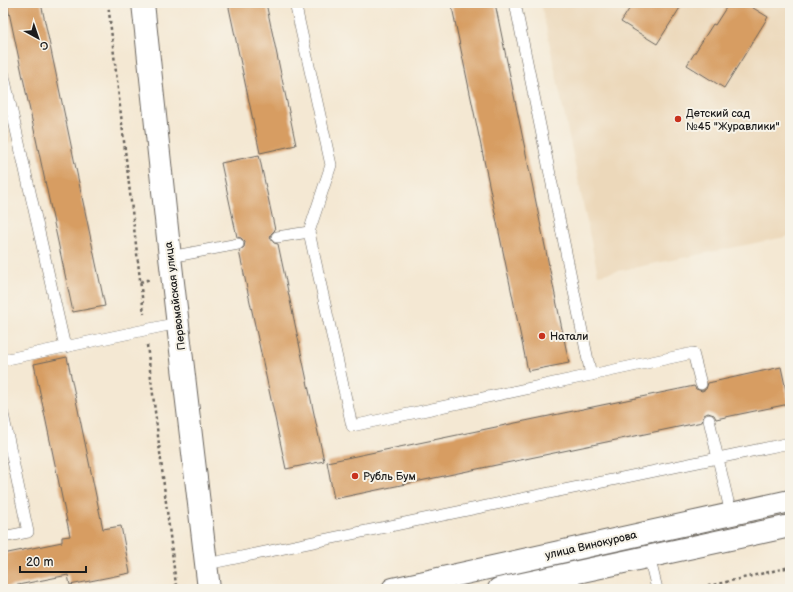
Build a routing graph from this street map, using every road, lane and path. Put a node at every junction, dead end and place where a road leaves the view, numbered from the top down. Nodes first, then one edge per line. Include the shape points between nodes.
1 (108, 3) edge
2 (143, 3) edge
3 (295, 3) edge
4 (515, 3) edge
5 (3, 72) edge
6 (309, 232) junction
7 (277, 238) dead end
8 (238, 244) dead end
9 (170, 256) junction
10 (178, 323) junction
11 (145, 330) junction
12 (65, 347) junction
13 (3, 360) edge
14 (591, 375) junction
15 (701, 384) dead end
16 (3, 414) edge
17 (709, 420) dead end
18 (784, 444) dead end
19 (718, 459) junction
20 (790, 502) edge
21 (730, 514) junction
22 (790, 526) edge
23 (644, 533) junction
24 (3, 537) edge
25 (736, 538) junction
26 (649, 556) junction
27 (207, 564) junction
28 (790, 567) edge
29 (172, 589) edge
30 (209, 589) edge
31 (393, 589) edge
32 (499, 589) edge
33 (657, 589) edge
34 (696, 589) edge

1 - 11 path
2 - 9 main road, Первомайская улица
3 - 6 lane via 330,164
4 - 14 lane
5 - 12 lane
6 - 7 lane
6 - 14 lane via 352,426
8 - 9 lane
9 - 10 main road, Первомайская улица
10 - 11 lane
10 - 27 main road, Первомайская улица
11 - 12 lane
11 - 29 path via 176,585
12 - 13 lane
14 - 15 lane via 694,353
16 - 24 lane via 28,532
17 - 19 lane
18 - 19 lane
19 - 21 lane
19 - 27 lane
20 - 21 main road, улица Винокурова
21 - 23 main road, улица Винокурова
21 - 25 main road
22 - 25 main road, улица Винокурова
23 - 26 main road
23 - 31 main road, улица Винокурова
25 - 26 main road, улица Винокурова
26 - 32 main road, улица Винокурова
26 - 33 lane
27 - 30 main road, Первомайская улица
28 - 34 path

